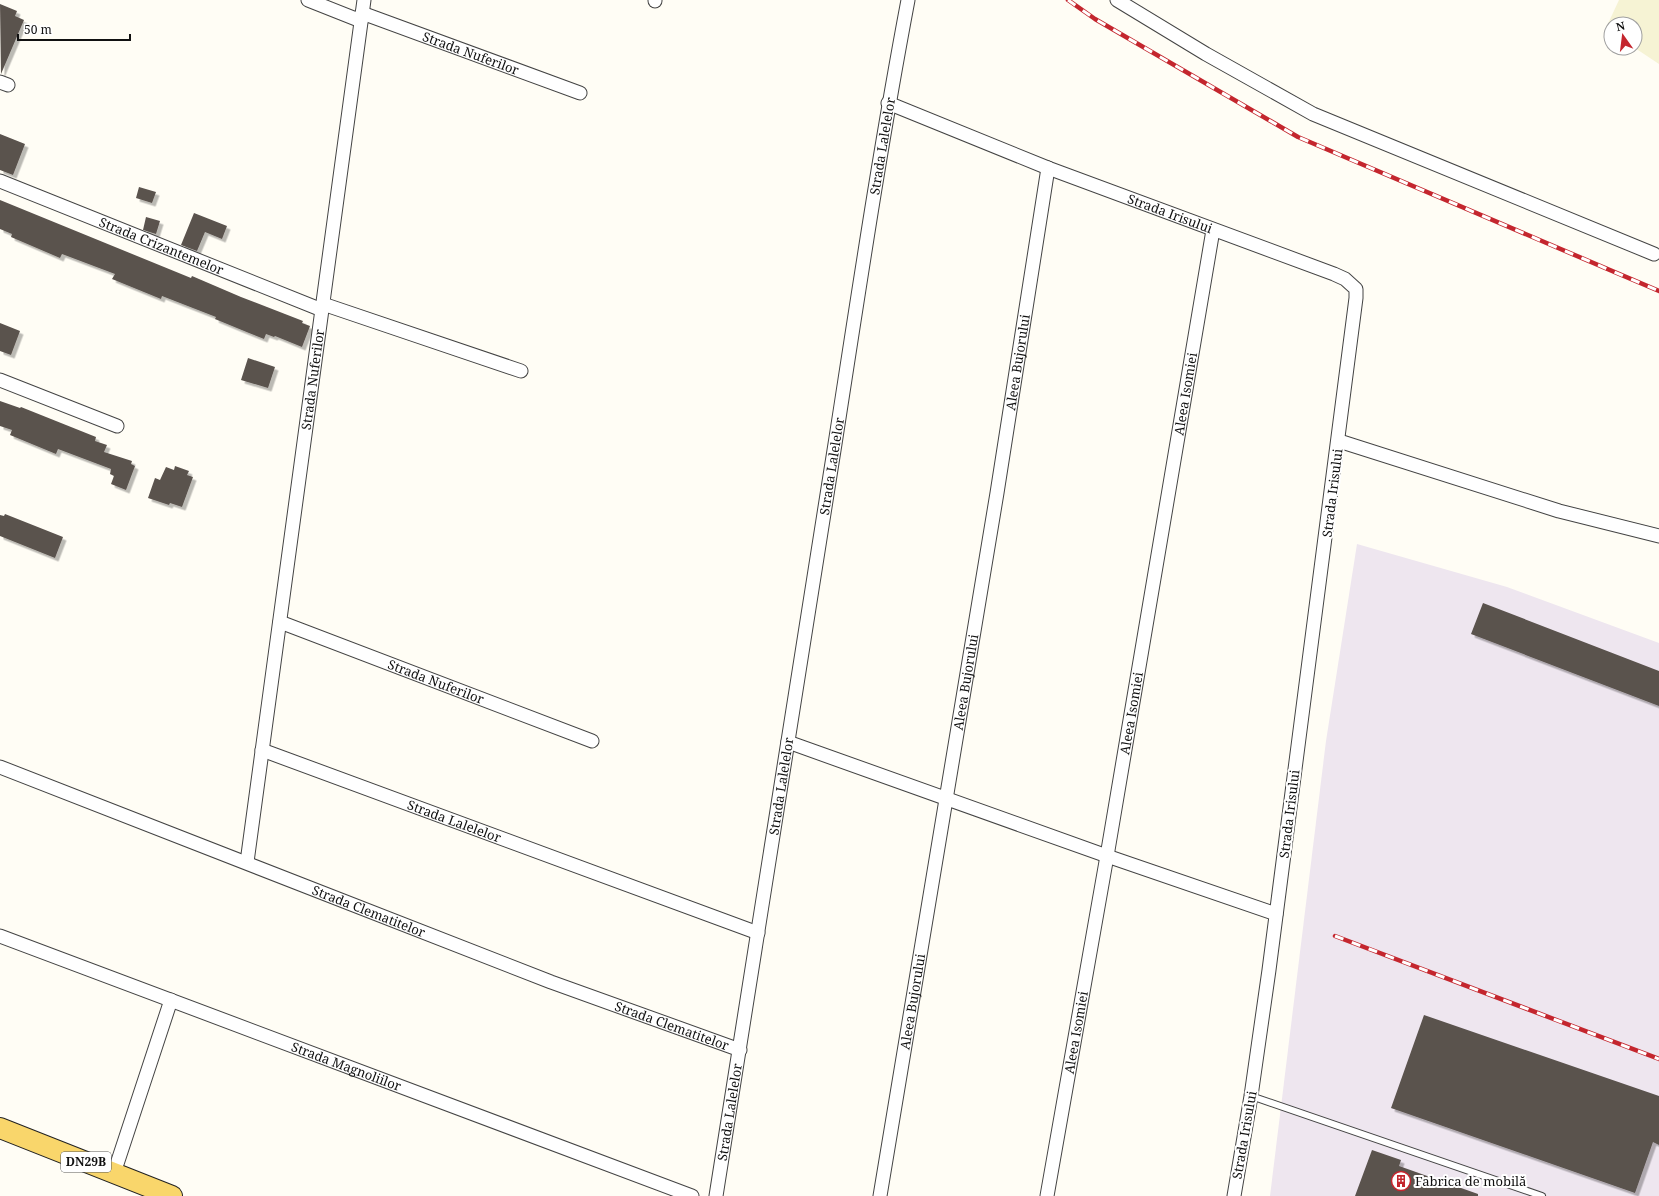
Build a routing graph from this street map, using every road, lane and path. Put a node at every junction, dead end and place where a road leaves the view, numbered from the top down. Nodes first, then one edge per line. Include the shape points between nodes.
1 (308, 0) edge
2 (908, 0) edge
3 (1118, 0) edge
4 (363, 11) edge
5 (580, 93) dead end
6 (888, 103) junction
7 (1048, 168) junction
8 (0, 181) edge
9 (1213, 230) junction
10 (1654, 254) dead end
11 (323, 307) junction
12 (521, 371) dead end
13 (0, 380) edge
14 (117, 426) dead end
15 (1339, 441) junction
16 (1659, 536) edge
17 (280, 622) junction
18 (592, 741) dead end
19 (788, 742) junction
20 (262, 750) junction
21 (0, 767) edge
22 (946, 799) junction
23 (1108, 856) junction
24 (246, 862) junction
25 (1276, 914) junction
26 (758, 933) junction
27 (0, 936) edge
28 (171, 1000) junction
29 (740, 1050) junction
30 (1251, 1096) junction
31 (0, 1128) edge
32 (114, 1173) junction
33 (172, 1196) edge
34 (692, 1196) edge
35 (716, 1196) edge
36 (880, 1196) edge
37 (1047, 1196) edge
38 (1234, 1196) edge
39 (1542, 1196) edge

1 - 4 street
2 - 6 street, Strada Lalelelor
3 - 10 street via 1312,114
4 - 5 street, Strada Nuferilor
4 - 11 street, Strada Nuferilor
6 - 7 street, Strada Irisului
6 - 19 street, Strada Lalelelor
7 - 9 street, Strada Irisului
7 - 22 street, Aleea Bujorului via 1024,332
8 - 11 street, Strada Crizantemelor
9 - 15 street, Strada Irisului via 1334,274 1345,279 1356,289
9 - 23 street, Aleea Isomiei
11 - 12 street
11 - 17 street, Strada Nuferilor
13 - 14 street
15 - 16 street via 1559,511
15 - 25 street, Strada Irisului
17 - 18 street, Strada Nuferilor
17 - 20 street, Strada Nuferilor
19 - 22 street
19 - 26 street, Strada Lalelelor
20 - 24 street, Strada Nuferilor
20 - 26 street, Strada Lalelelor
21 - 24 street, Strada Clematitelor
22 - 23 street
22 - 36 street, Aleea Bujorului
23 - 25 street
23 - 37 street, Aleea Isomiei
24 - 29 street, Strada Clematitelor via 551,982
25 - 30 street, Strada Irisului
26 - 29 street, Strada Lalelelor
27 - 28 street, Strada Magnoliilor
28 - 32 street
28 - 34 street, Strada Magnoliilor
29 - 35 street, Strada Lalelelor
30 - 38 street, Strada Irisului
30 - 39 lane
31 - 32 main road, DN29B
32 - 33 main road, DN29B

